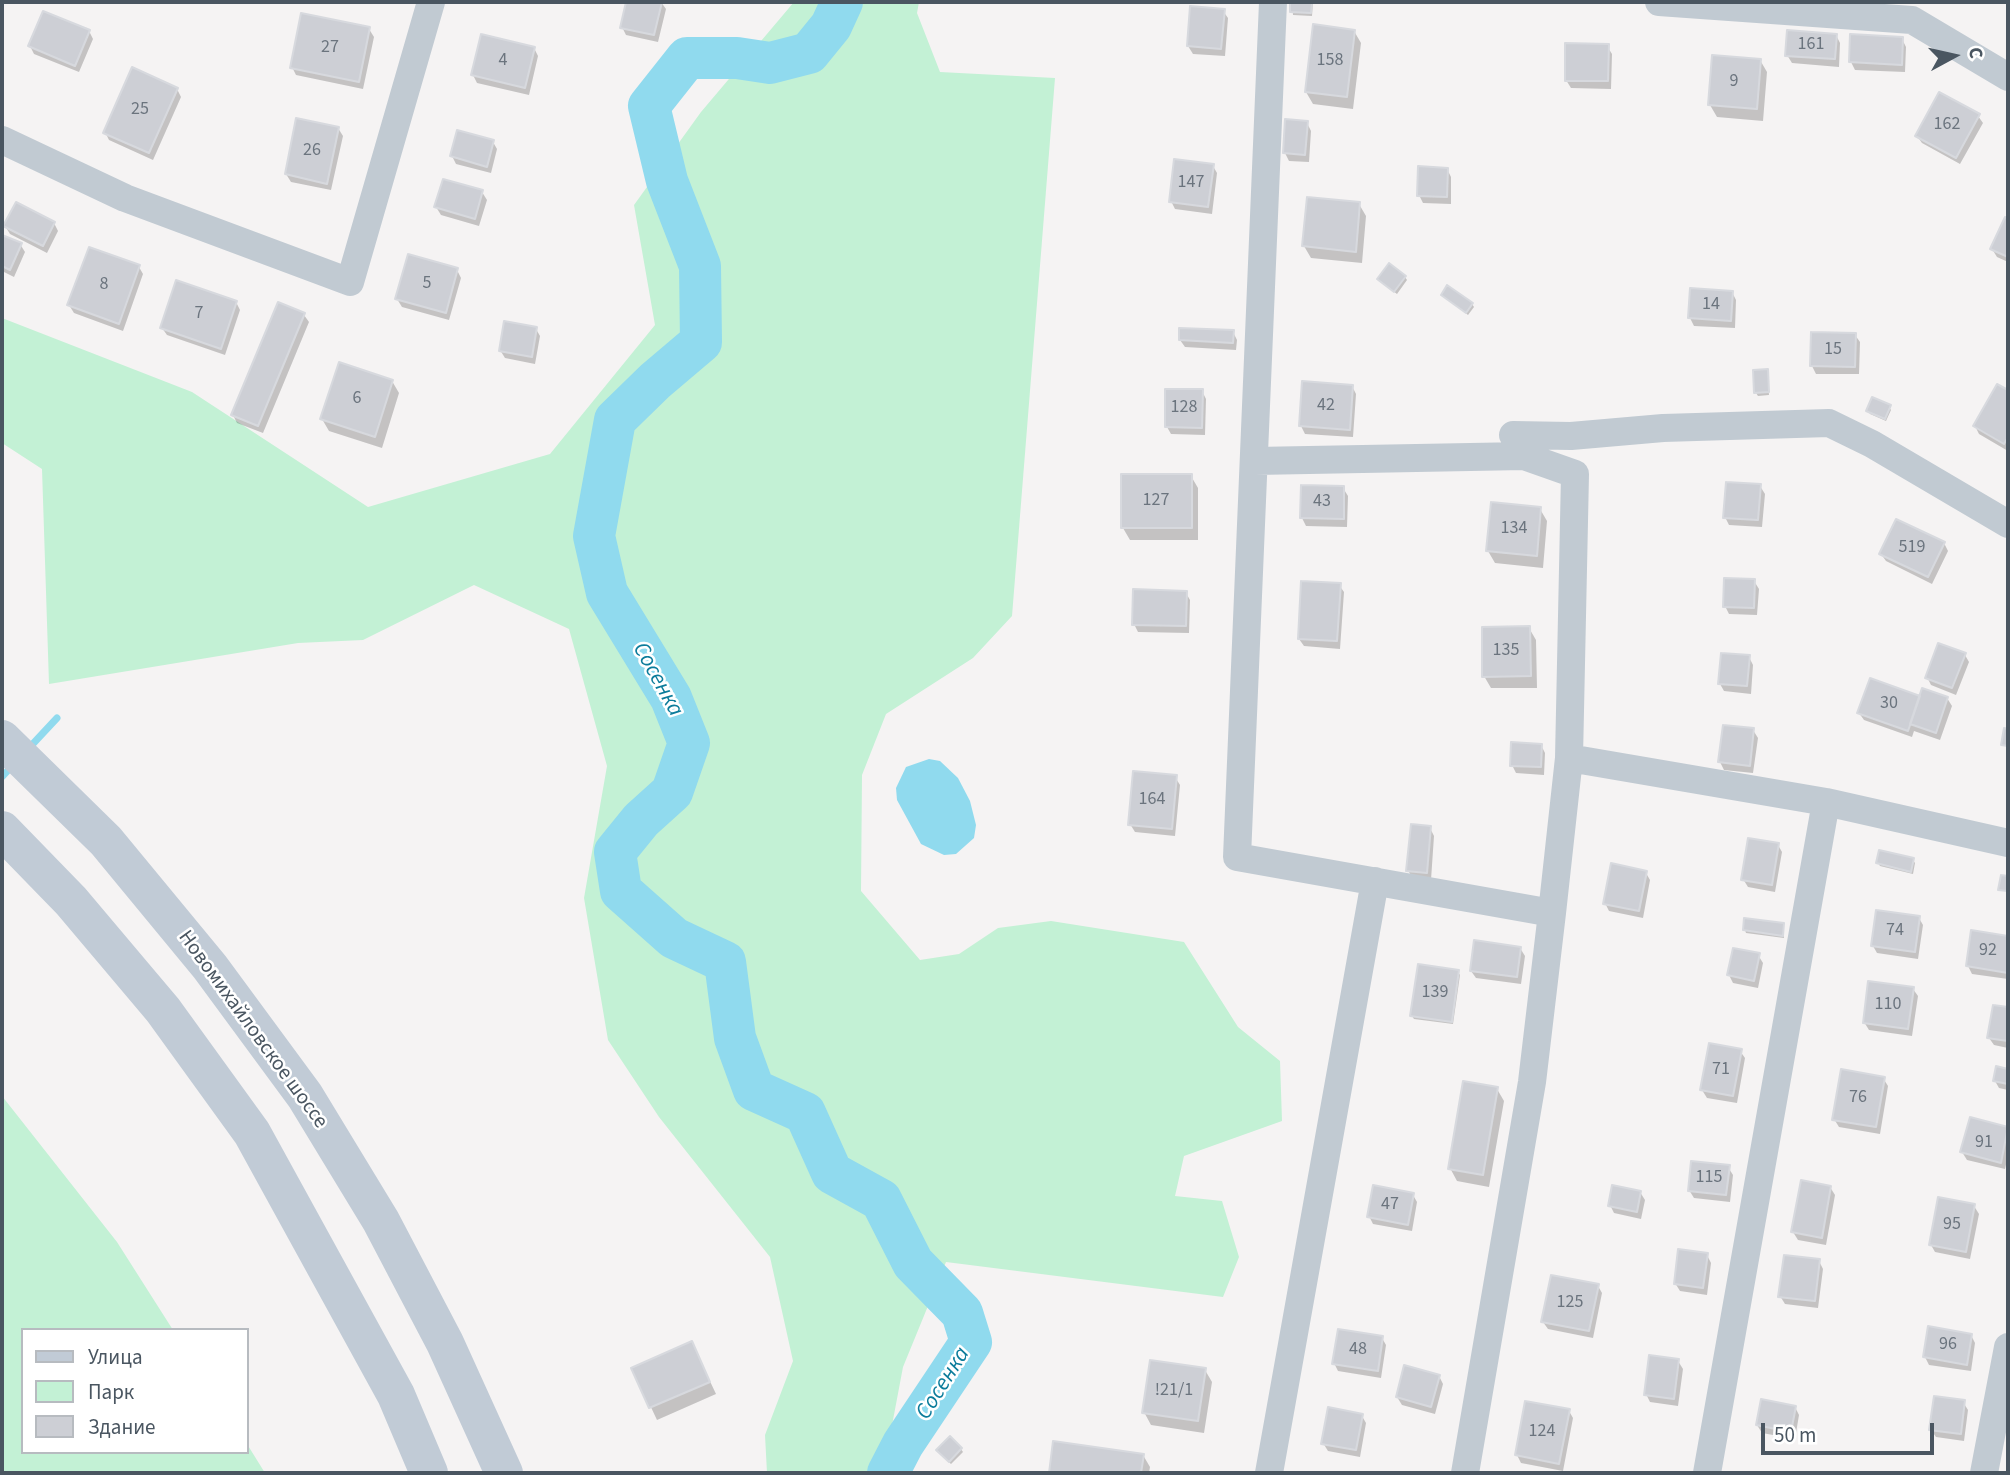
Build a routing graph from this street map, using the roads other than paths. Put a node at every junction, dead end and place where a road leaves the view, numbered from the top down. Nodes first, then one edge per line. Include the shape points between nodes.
1 (431, 2) edge
2 (1273, 2) edge
3 (1659, 2) edge
4 (2008, 77) edge
5 (2, 140) edge
6 (1513, 435) dead end
7 (1255, 461) junction
8 (2008, 524) edge
9 (2, 738) edge
10 (1569, 758) junction
11 (1826, 802) junction
12 (2, 830) edge
13 (2008, 843) edge
14 (1375, 881) junction
15 (1552, 914) junction
16 (2008, 1347) edge
17 (429, 1473) edge
18 (504, 1473) edge
19 (1269, 1473) edge
20 (1465, 1473) edge
21 (1707, 1473) edge
22 (1984, 1473) edge

1 - 5 street via 350,282 125,198
2 - 7 street
3 - 4 street via 1912,20
6 - 8 street via 1829,423
7 - 10 street via 1524,456 1575,474
7 - 14 street via 1237,857
9 - 18 main road, Новомихайловское шоссе via 106,841 210,967 305,1096 445,1343
10 - 11 street
10 - 15 street
11 - 13 street
11 - 21 street
12 - 17 main road via 71,901 163,1010 252,1133 396,1395
14 - 15 street
14 - 19 street
15 - 20 street via 1532,1082
16 - 22 street

